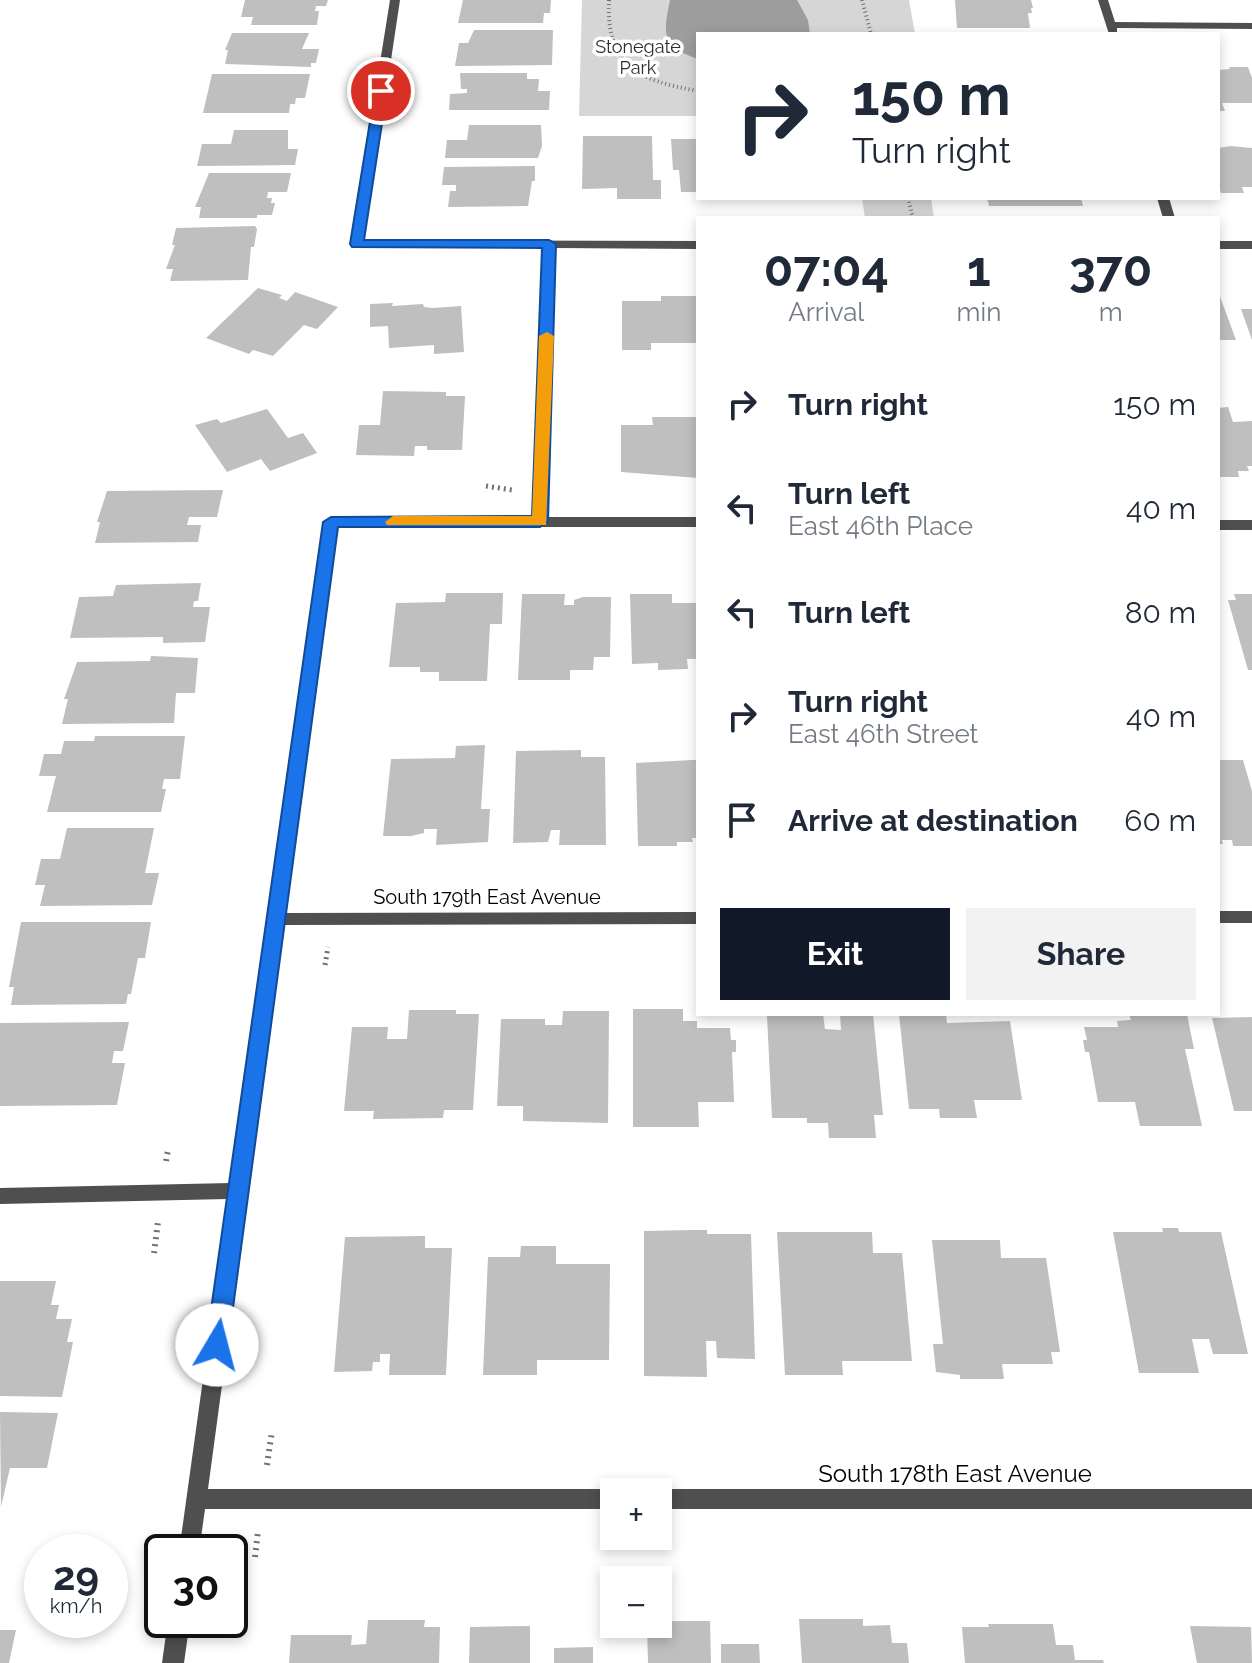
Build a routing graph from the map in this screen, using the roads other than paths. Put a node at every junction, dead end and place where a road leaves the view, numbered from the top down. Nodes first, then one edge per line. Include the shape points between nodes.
1 (395, 0) edge
2 (1103, 0) edge
3 (1252, 26) edge
4 (1112, 30) edge
5 (549, 244) junction
6 (696, 245) edge
7 (1220, 245) edge
8 (1252, 245) edge
9 (540, 521) junction
10 (696, 522) edge
11 (1220, 525) edge
12 (1252, 525) edge
13 (1220, 917) edge
14 (1252, 917) edge
15 (696, 918) edge
16 (276, 919) junction
17 (239, 1191) junction
18 (0, 1196) edge
19 (196, 1499) junction
20 (600, 1499) edge
21 (672, 1499) edge
22 (1252, 1499) edge
23 (191, 1534) edge
24 (176, 1638) edge
25 (173, 1663) edge

1 - 5 street via 357,244
2 - 4 street
3 - 4 street
5 - 6 street
5 - 9 street
7 - 8 street
9 - 10 street
9 - 16 street via 331,522
11 - 12 street
13 - 14 street
15 - 16 street, South 179th East Avenue
16 - 17 street
17 - 18 street
17 - 19 street
19 - 20 street
19 - 23 street
21 - 22 street, South 178th East Avenue
24 - 25 street

